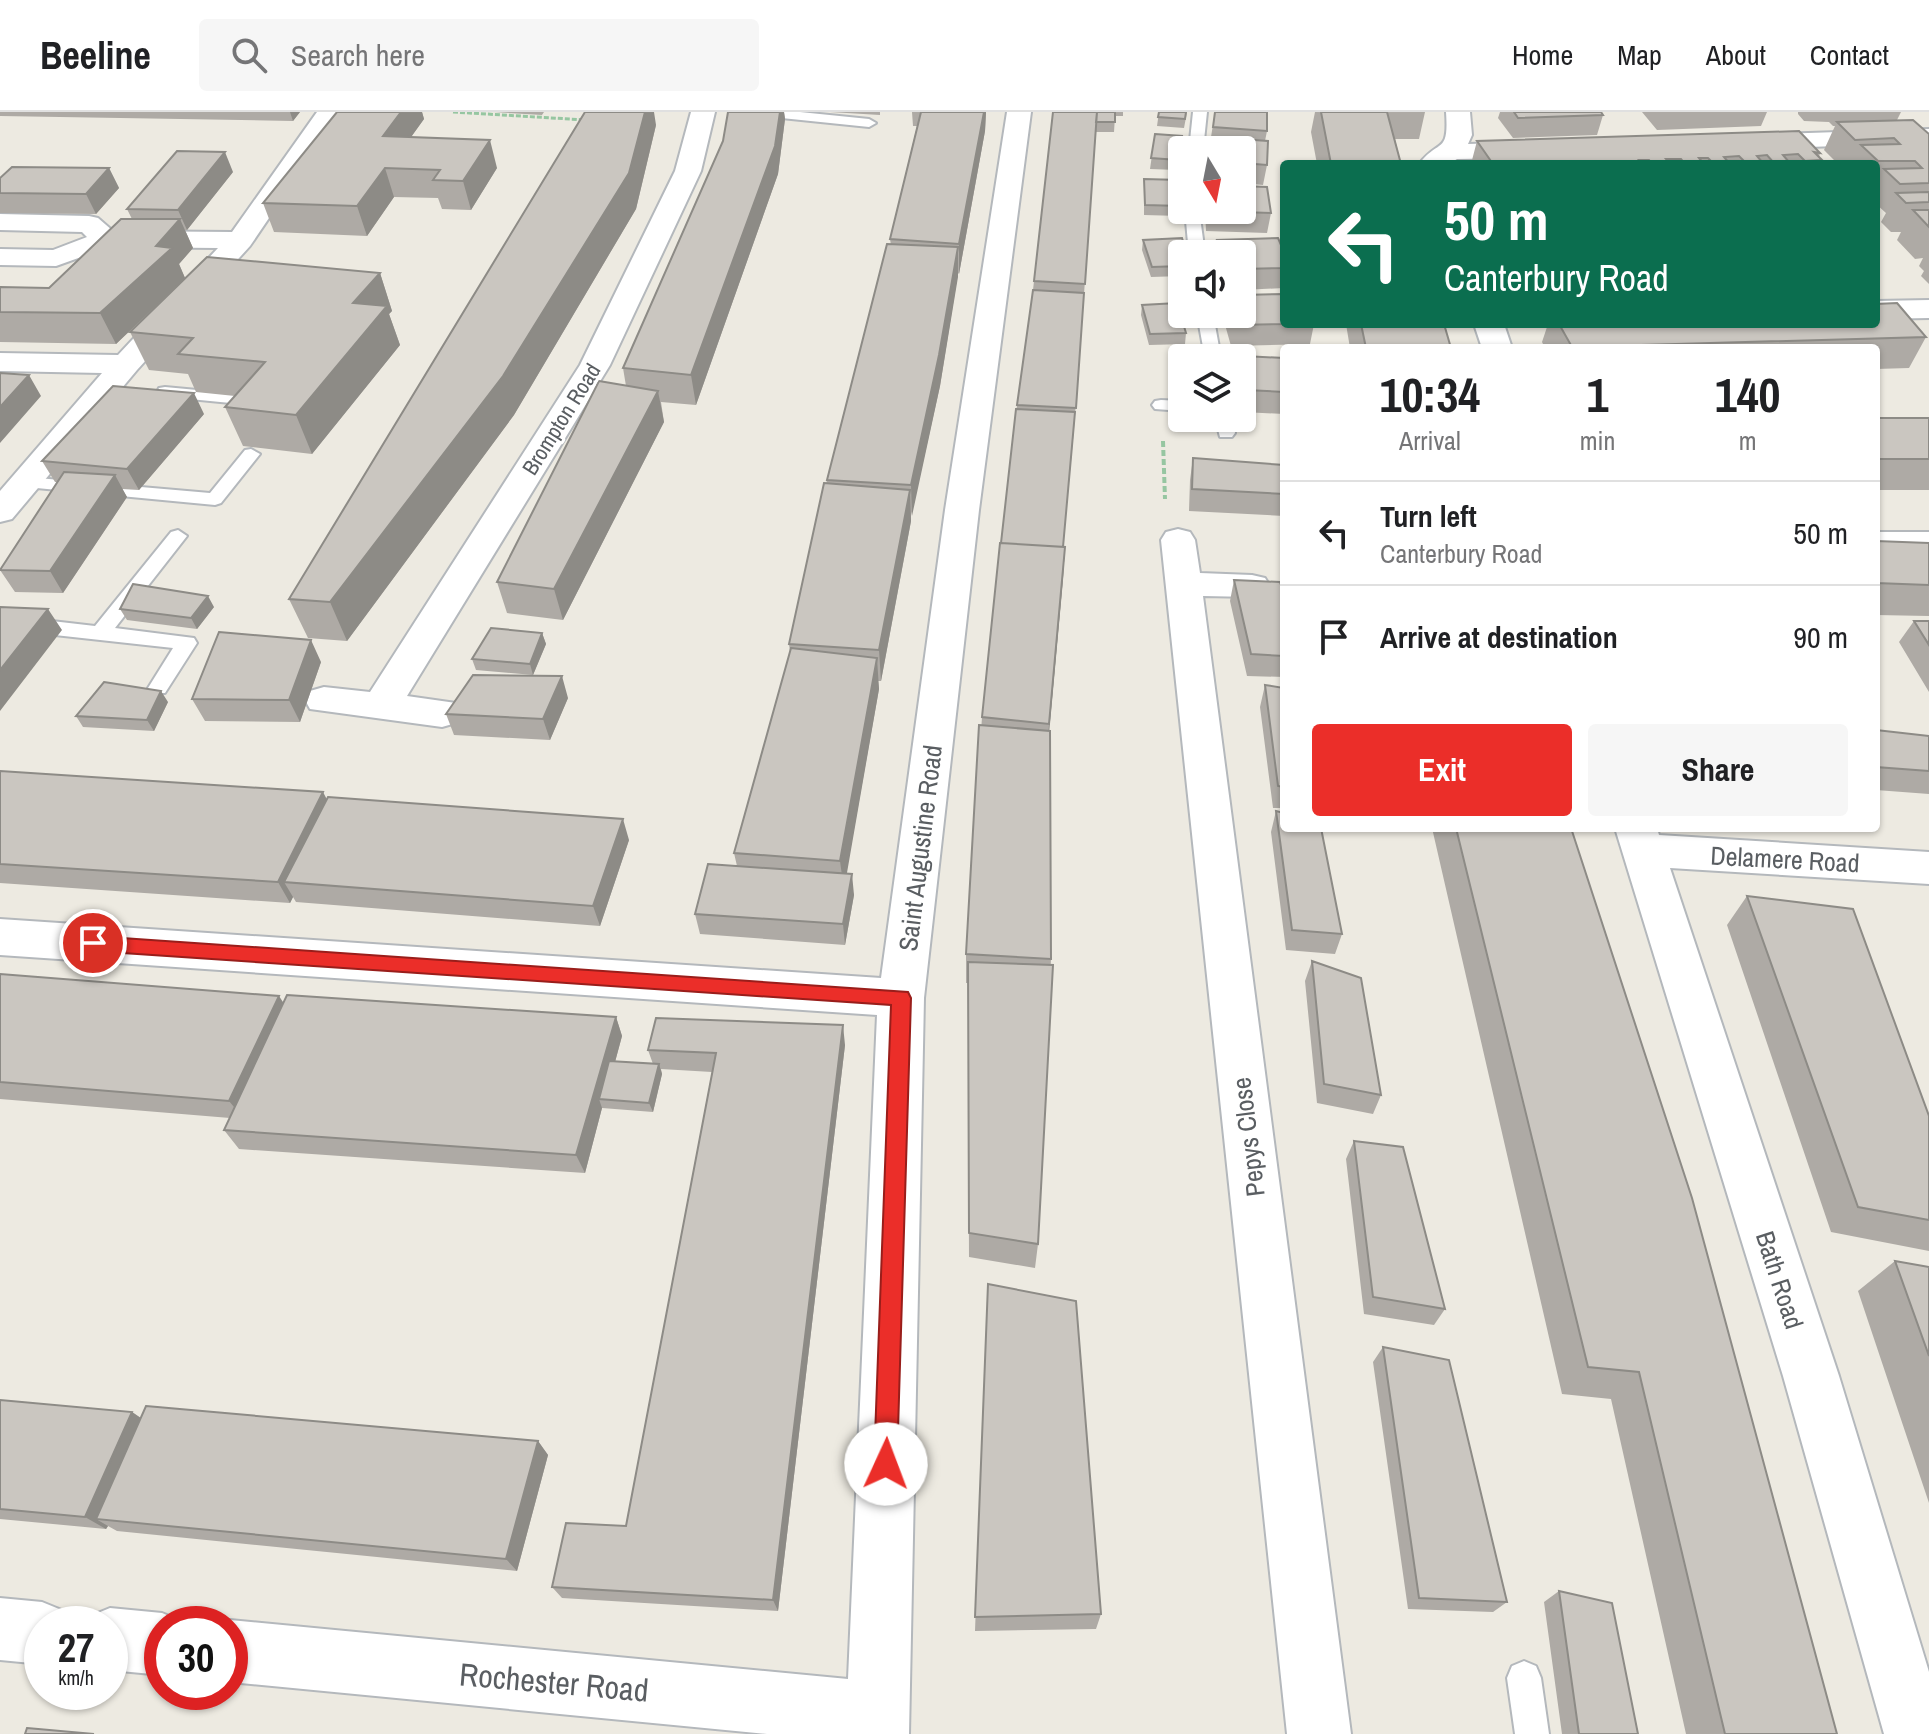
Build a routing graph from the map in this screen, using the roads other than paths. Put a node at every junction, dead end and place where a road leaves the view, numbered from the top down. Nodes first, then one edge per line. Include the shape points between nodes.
1 (329, 112) edge
2 (703, 112) edge
3 (761, 112) edge
4 (1019, 112) edge
5 (1200, 112) edge
6 (1458, 112) edge
7 (1925, 112) edge
8 (1929, 116) edge
9 (869, 123) dead end
10 (1197, 136) edge
11 (1929, 136) edge
12 (1722, 143) edge
13 (1562, 149) edge
14 (1442, 158) edge
15 (0, 222) edge
16 (106, 239) junction
17 (240, 240) junction
18 (0, 257) edge
19 (1929, 309) edge
20 (1880, 310) edge
21 (0, 362) edge
22 (119, 379) junction
23 (154, 391) edge
24 (262, 401) edge
25 (1161, 405) road end
26 (1168, 405) edge
27 (251, 454) edge
28 (26, 482) junction
29 (0, 512) edge
30 (178, 536) dead end
31 (1880, 543) edge
32 (1929, 543) edge
33 (1252, 586) edge
34 (0, 622) edge
35 (100, 633) junction
36 (158, 688) edge
37 (324, 700) dead end
38 (381, 706) junction
39 (442, 713) dead end
40 (1639, 839) edge
41 (1929, 868) edge
42 (0, 937) edge
43 (901, 998) junction
44 (0, 1629) edge
45 (24, 1631) edge
46 (248, 1653) edge
47 (1524, 1678) dead end
48 (877, 1724) edge
49 (1319, 1734) edge
50 (1532, 1734) edge
51 (1916, 1734) edge

1 - 17 street
2 - 38 street, Brompton Road via 688,171 595,365
3 - 9 lane
4 - 43 street, Saint Augustine Road
5 - 10 lane
6 - 14 street via 1460,135
7 - 8 street
11 - 12 street
13 - 14 street
15 - 16 street via 89,224
16 - 17 street
16 - 18 street via 56,258
17 - 22 street
19 - 20 street
21 - 22 street
22 - 28 street
23 - 24 lane
25 - 26 lane
27 - 28 lane via 215,499
28 - 29 street
30 - 35 lane
31 - 32 street
33 - 49 street, Pepys Close via 1181,562
34 - 35 lane
35 - 36 lane via 187,643
37 - 38 street
38 - 39 street
40 - 41 street, Delamere Road
40 - 51 street, Bath Road via 1811,1376
42 - 43 street
43 - 48 street, Saint Augustine Road
44 - 45 street
46 - 48 street, Rochester Road
47 - 50 lane

